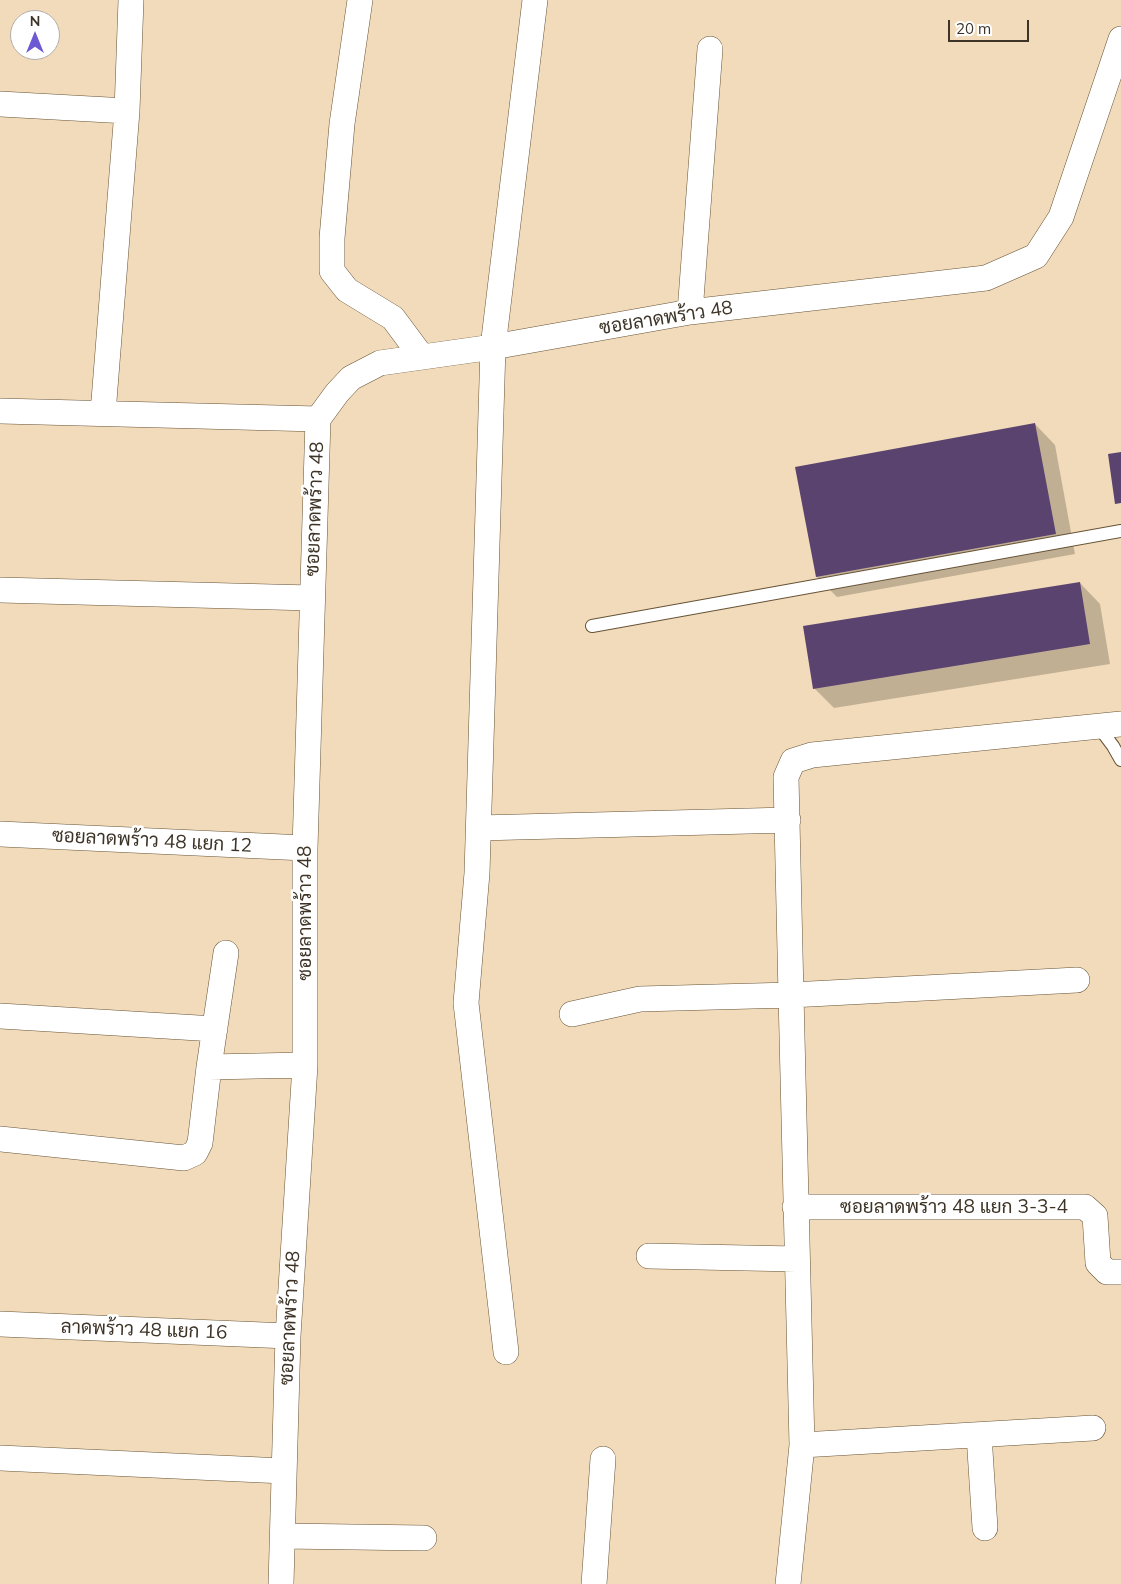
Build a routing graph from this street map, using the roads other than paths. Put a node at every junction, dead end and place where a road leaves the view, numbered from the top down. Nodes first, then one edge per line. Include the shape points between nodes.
1 (131, 0) edge
2 (360, 0) edge
3 (536, 0) edge
4 (1121, 39) edge
5 (710, 49) dead end
6 (0, 104) edge
7 (127, 111) junction
8 (690, 312) junction
9 (493, 347) junction
10 (422, 357) junction
11 (0, 411) edge
12 (103, 413) junction
13 (318, 419) junction
14 (1121, 531) edge
15 (0, 590) edge
16 (312, 598) junction
17 (592, 626) dead end
18 (1109, 725) edge
19 (1121, 760) edge
20 (788, 820) junction
21 (479, 828) junction
22 (0, 834) edge
23 (305, 848) junction
24 (226, 953) dead end
25 (1076, 980) dead end
26 (791, 995) junction
27 (572, 1014) dead end
28 (0, 1016) edge
29 (215, 1029) junction
30 (304, 1065) junction
31 (209, 1067) junction
32 (0, 1139) edge
33 (795, 1207) junction
34 (649, 1256) dead end
35 (796, 1258) junction
36 (1121, 1272) edge
37 (0, 1324) edge
38 (288, 1336) junction
39 (506, 1352) dead end
40 (1093, 1428) dead end
41 (979, 1435) junction
42 (802, 1445) junction
43 (0, 1458) edge
44 (603, 1459) dead end
45 (284, 1471) junction
46 (985, 1528) dead end
47 (283, 1536) junction
48 (424, 1538) dead end
49 (281, 1584) edge
50 (594, 1584) edge
51 (788, 1584) edge

1 - 7 street
2 - 10 street via 342,124 332,271 348,290 392,318
3 - 9 street
4 - 8 street, ซอยลาดพร้าว 48 via 1061,217 1036,256 986,278
5 - 8 street
6 - 7 street
7 - 12 street
8 - 9 street, ซอยลาดพร้าว 48
9 - 10 street, ซอยลาดพร้าว 48
9 - 21 street
10 - 13 street, ซอยลาดพร้าว 48 via 380,362 351,378
11 - 12 street
12 - 13 street
13 - 16 street, ซอยลาดพร้าว 48
14 - 17 lane
15 - 16 street
16 - 23 street, ซอยลาดพร้าว 48
18 - 19 lane via 1113,746
18 - 20 street via 812,755 793,761 786,777
20 - 21 street
20 - 26 street
21 - 39 street via 466,1003
22 - 23 street, ซอยลาดพร้าว 48 แยก 12
23 - 30 street, ซอยลาดพร้าว 48
24 - 29 street
25 - 26 street
26 - 27 street via 640,999
26 - 33 street
28 - 29 street
29 - 31 street
30 - 31 street
30 - 38 street, ซอยลาดพร้าว 48
31 - 32 street via 200,1143 195,1153 184,1158
33 - 35 street
33 - 36 street, ซอยลาดพร้าว 48 แยก 3-3-4 via 1085,1207 1095,1216 1098,1264 1107,1272
34 - 35 street
35 - 42 street
37 - 38 street, ลาดพร้าว 48 แยก 16
38 - 45 street, ซอยลาดพร้าว 48
40 - 41 street
41 - 42 street
41 - 46 street
42 - 51 street
43 - 45 street
44 - 50 street
45 - 47 street, ซอยลาดพร้าว 48
47 - 48 street
47 - 49 street, ซอยลาดพร้าว 48

